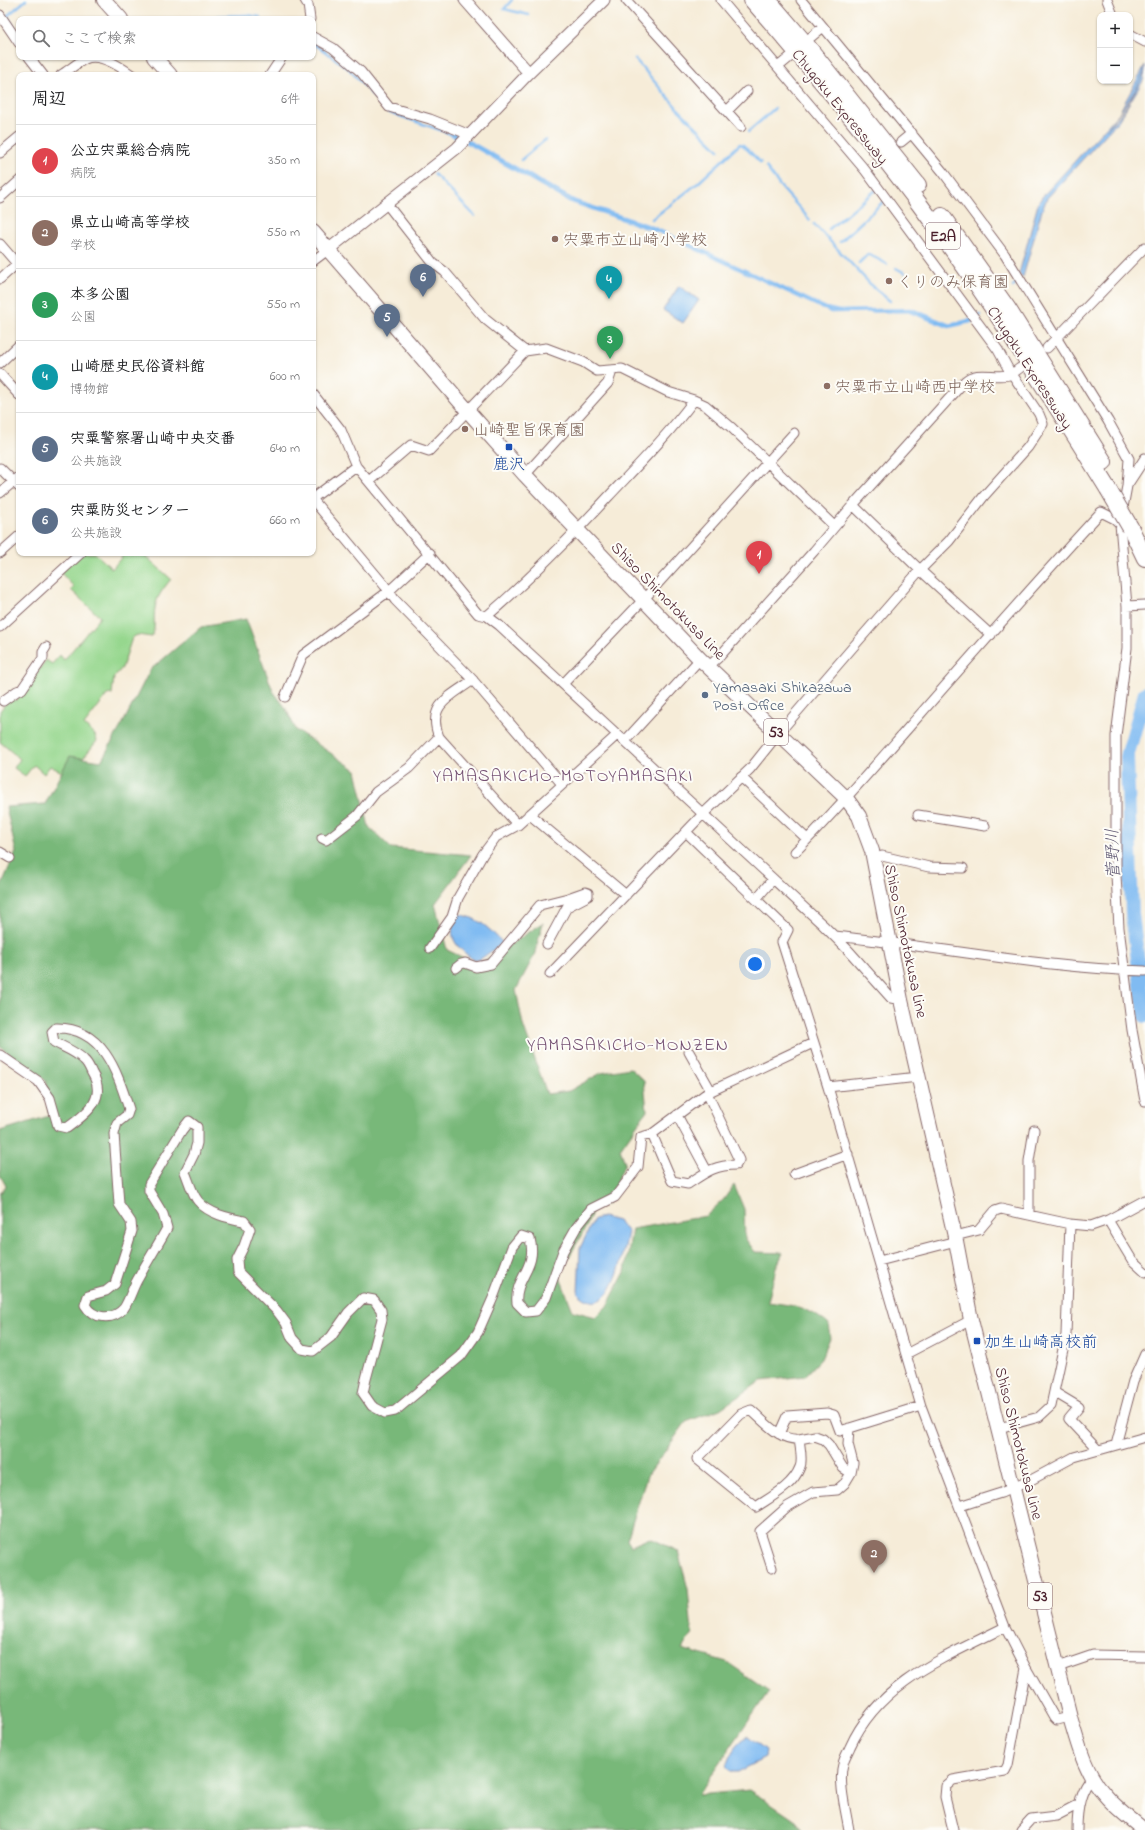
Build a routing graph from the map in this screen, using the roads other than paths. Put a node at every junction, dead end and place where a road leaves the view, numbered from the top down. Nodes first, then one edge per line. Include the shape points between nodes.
1 (104, 0) edge
2 (305, 0) edge
3 (464, 0) edge
4 (604, 0) edge
5 (626, 0) edge
6 (721, 0) edge
7 (752, 0) edge
8 (768, 0) edge
9 (801, 0) edge
10 (1107, 0) edge
11 (1112, 12) edge
12 (0, 15) edge
13 (118, 16) edge
14 (310, 16) edge
15 (823, 27) junction
16 (1133, 36) edge
17 (811, 37) dead end
18 (316, 38) edge
19 (16, 39) edge
20 (1145, 42) edge
21 (790, 57) dead end
22 (31, 60) edge
23 (84, 60) edge
24 (106, 60) edge
25 (157, 60) edge
26 (280, 60) edge
27 (778, 68) junction
28 (41, 72) edge
29 (66, 72) edge
30 (128, 72) edge
31 (167, 72) edge
32 (272, 72) edge
33 (529, 73) junction
34 (747, 91) dead end
35 (727, 112) junction
36 (741, 127) dead end
37 (912, 133) junction
38 (470, 135) junction
39 (16, 140) edge
40 (901, 142) tunnel mouth
41 (0, 153) edge
42 (16, 184) edge
43 (0, 198) edge
44 (386, 203) junction
45 (316, 235) edge
46 (0, 244) edge
47 (1145, 247) edge
48 (329, 249) junction
49 (316, 259) edge
50 (16, 262) edge
51 (16, 266) edge
52 (0, 279) edge
53 (1057, 338) junction
54 (1047, 348) dead end
55 (16, 349) edge
56 (525, 351) junction
57 (0, 363) edge
58 (612, 371) junction
59 (1015, 372) junction
60 (0, 374) edge
61 (16, 392) edge
62 (316, 399) edge
63 (694, 400) junction
64 (468, 411) junction
65 (794, 433) dead end
66 (1145, 458) edge
67 (768, 463) junction
68 (356, 466) junction
69 (0, 468) edge
70 (525, 475) junction
71 (16, 481) edge
72 (369, 481) junction
73 (16, 483) edge
74 (1117, 485) junction
75 (0, 493) edge
76 (316, 497) edge
77 (316, 502) edge
78 (853, 504) junction
79 (1128, 522) junction
80 (834, 526) junction
81 (579, 530) junction
82 (1145, 534) edge
83 (16, 539) edge
84 (0, 553) edge
85 (430, 553) junction
86 (78, 556) edge
87 (1145, 558) edge
88 (920, 570) junction
89 (388, 591) junction
90 (644, 600) junction
91 (1145, 604) edge
92 (1127, 606) junction
93 (487, 616) junction
94 (0, 627) edge
95 (991, 635) junction
96 (46, 648) dead end
97 (704, 663) junction
98 (473, 680) junction
99 (563, 684) junction
100 (284, 697) dead end
101 (1, 702) edge
102 (778, 734) junction
103 (617, 735) junction
104 (439, 737) junction
105 (625, 741) junction
106 (740, 777) junction
107 (562, 784) junction
108 (846, 798) junction
109 (529, 814) junction
110 (702, 815) junction
111 (918, 815) dead end
112 (518, 825) junction
113 (985, 826) dead end
114 (686, 832) junction
115 (322, 838) dead end
116 (807, 840) junction
117 (0, 852) edge
118 (794, 852) dead end
119 (10, 858) dead end
120 (873, 859) junction
121 (963, 868) dead end
122 (773, 879) junction
123 (626, 895) junction
124 (756, 899) junction
125 (834, 936) junction
126 (890, 941) junction
127 (547, 944) dead end
128 (430, 948) dead end
129 (456, 968) dead end
130 (1125, 970) junction
131 (1145, 971) edge
132 (550, 974) dead end
133 (901, 1000) junction
134 (813, 1043) junction
135 (689, 1052) dead end
136 (0, 1055) edge
137 (918, 1077) junction
138 (828, 1087) junction
139 (709, 1092) junction
140 (1145, 1101) edge
141 (677, 1115) junction
142 (1034, 1130) dead end
143 (652, 1134) junction
144 (848, 1154) junction
145 (707, 1171) junction
146 (794, 1174) dead end
147 (1145, 1200) edge
148 (1029, 1215) junction
149 (1108, 1220) junction
150 (1070, 1224) junction
151 (955, 1238) junction
152 (879, 1261) junction
153 (1145, 1272) edge
154 (972, 1320) junction
155 (906, 1354) junction
156 (1145, 1354) edge
157 (1054, 1392) junction
158 (921, 1406) junction
159 (849, 1428) junction
160 (999, 1428) junction
161 (779, 1434) junction
162 (1145, 1437) edge
163 (799, 1439) junction
164 (1116, 1445) junction
165 (1098, 1450) junction
166 (851, 1474) junction
167 (1014, 1488) junction
168 (960, 1506) junction
169 (772, 1568) dead end
170 (1005, 1627) junction
171 (1145, 1656) edge
172 (1058, 1667) junction
173 (1026, 1668) junction
174 (1070, 1717) junction
175 (1092, 1778) junction
176 (1079, 1804) junction
177 (849, 1830) edge
178 (953, 1830) edge
179 (1021, 1830) edge
180 (1077, 1830) edge
181 (1144, 1830) edge

1 - 13 main road
2 - 14 street
3 - 33 street
4 - 33 street
5 - 35 street
6 - 27 street
7 - 74 highway, Chugoku Expressway / E2A via 829,91 928,216
8 - 74 highway, Chugoku Expressway / E2A via 885,142 968,251 1045,365
9 - 15 street
10 - 11 street
12 - 19 street
15 - 17 street
15 - 37 street
16 - 20 street
18 - 38 street via 333,48 361,72 389,107 430,119
21 - 27 street
22 - 28 street
23 - 29 street
24 - 30 street
25 - 31 main road
26 - 32 street
27 - 59 street via 868,167
33 - 38 street
34 - 35 street
35 - 36 street
37 - 40 street
37 - 53 street via 1005,255
38 - 44 street
39 - 41 street
42 - 43 street
44 - 48 street
44 - 56 street via 433,263 445,272 485,319
45 - 48 main road, Shiso Shimotokusa Line / 53
46 - 50 street
47 - 53 street
48 - 49 street
48 - 64 main road, Shiso Shimotokusa Line / 53
51 - 52 street
53 - 54 street
53 - 74 street via 1129,459
55 - 57 street
56 - 58 street via 546,348 583,362 597,371
56 - 64 street
58 - 63 street via 622,369 668,392
58 - 70 street via 608,383
59 - 78 street via 969,377
59 - 88 street via 1043,424 1028,447 984,496 949,541
60 - 61 street
62 - 68 street via 341,430
63 - 67 street via 722,420
63 - 81 street via 672,430
64 - 70 main road, Shiso Shimotokusa Line / 53
64 - 72 street via 428,451 411,446
65 - 67 street
66 - 74 street
67 - 80 street
67 - 90 street
68 - 72 street
68 - 76 street
69 - 71 street
70 - 81 main road, Shiso Shimotokusa Line / 53
72 - 85 street
73 - 75 street
74 - 79 highway, Chugoku Expressway / E2A, bridge
77 - 89 street
78 - 80 street
78 - 88 street
79 - 82 highway, Chugoku Expressway / E2A
79 - 87 highway, Chugoku Expressway / E2A
79 - 92 street
79 - 95 street via 1101,512 1028,590
80 - 97 street via 750,623
81 - 90 main road, Shiso Shimotokusa Line / 53
81 - 93 street
83 - 84 street
85 - 89 street
85 - 93 street via 478,614
86 - 94 street
88 - 95 street
88 - 102 street
89 - 98 street
89 - 100 street via 303,655
90 - 97 main road, Shiso Shimotokusa Line / 53
90 - 99 street
91 - 92 street
92 - 130 street via 1127,648 1116,736 1119,928
93 - 99 street
95 - 108 street
96 - 101 street via 43,658 22,689
97 - 102 main road, Shiso Shimotokusa Line / 53
97 - 105 street
98 - 104 street via 439,705 435,714 435,726
98 - 107 street
99 - 103 street
102 - 106 street via 750,769
102 - 108 main road, Shiso Shimotokusa Line / 53
103 - 105 street
103 - 107 street
104 - 112 street
104 - 115 street via 409,768 376,792 347,825 326,840
105 - 110 street
106 - 110 street
106 - 116 street
107 - 109 street
108 - 116 street
108 - 120 main road, Shiso Shimotokusa Line / 53 via 864,826
109 - 112 street
109 - 123 street
110 - 114 street
110 - 122 street
111 - 113 street
112 - 128 street via 496,837 483,854 458,898 452,917
114 - 123 street
114 - 124 street
116 - 118 street
117 - 119 street
120 - 121 street via 882,856 929,867
120 - 126 main road, Shiso Shimotokusa Line / 53
122 - 124 street
122 - 125 street
123 - 132 street
124 - 134 street via 788,930 782,942
125 - 126 street
125 - 133 street via 891,998
126 - 130 street via 1024,961
126 - 133 main road, Shiso Shimotokusa Line / 53
127 - 129 street via 567,907 588,896 588,893 540,905 491,964 476,967 465,963
130 - 131 street
130 - 140 street via 1132,1030
133 - 137 main road, Shiso Shimotokusa Line / 53
134 - 138 street
134 - 139 street
135 - 139 street
136 - 143 street via 38,1081 50,1098 58,1126 67,1128 95,1103 99,1090 95,1077 84,1060 54,1042 52,1032 56,1028 70,1028 82,1032 98,1044 117,1073 129,1109 127,1115 117,1123 114,1134 119,1204 131,1222 132,1231 115,1284 106,1291 88,1296 85,1305 89,1312 100,1317 111,1317 124,1308 138,1277 159,1244 167,1228 163,1214 148,1191 149,1184 189,1120 197,1126 197,1142 185,1172 198,1200 206,1208 222,1216 244,1221 250,1229 237,1260 238,1272 277,1312 286,1323 292,1338 302,1349 313,1351 331,1337 348,1313 363,1298 374,1300 381,1310 382,1319 363,1393 372,1406 385,1413 395,1411 461,1356 478,1332 512,1247 521,1236 530,1239 533,1250 531,1263 516,1293 517,1303 526,1312 536,1310 546,1298 563,1251 576,1228 591,1209 615,1197 638,1166 641,1137
137 - 138 street
137 - 151 main road, Shiso Shimotokusa Line / 53
138 - 144 street
139 - 141 street
139 - 145 street via 739,1160 736,1166 721,1165
141 - 143 street
141 - 145 street
142 - 148 street via 1029,1161
143 - 145 street via 672,1181 688,1184
144 - 146 street
144 - 152 street
147 - 149 street
148 - 150 street
148 - 151 street via 1001,1209 995,1211 979,1230
149 - 150 street via 1091,1226
149 - 153 street via 1132,1260
150 - 157 street via 1066,1335
151 - 152 street
151 - 154 main road, Shiso Shimotokusa Line / 53
152 - 155 street
154 - 155 street
154 - 160 main road, Shiso Shimotokusa Line / 53
155 - 158 street
156 - 164 street via 1133,1381
157 - 160 street via 1051,1406 1039,1417
157 - 165 street via 1079,1407 1069,1420
158 - 159 street
158 - 168 street
159 - 161 street via 840,1431 834,1416 827,1413 787,1416
159 - 166 street via 848,1444 853,1463
160 - 167 main road, Shiso Shimotokusa Line / 53
161 - 163 street via 790,1440
161 - 163 street via 751,1410 741,1414 698,1459 756,1507 784,1488 800,1467
162 - 164 street
163 - 166 street via 815,1436 823,1439 843,1468
164 - 165 street
165 - 167 street via 1074,1457
166 - 169 street via 836,1490 813,1492 787,1507 760,1531
167 - 168 street
167 - 172 main road, Shiso Shimotokusa Line / 53
168 - 170 street
170 - 173 street
170 - 177 street via 903,1682 879,1703 858,1730 843,1764 842,1776
171 - 172 street via 1093,1655
172 - 174 main road, Shiso Shimotokusa Line / 53
173 - 174 street via 1054,1717 1057,1720
173 - 178 street via 1005,1771 953,1780 946,1786 945,1797
174 - 175 main road, Shiso Shimotokusa Line / 53 via 1083,1760
175 - 176 street via 1086,1784
175 - 181 main road, Shiso Shimotokusa Line / 53 via 1104,1794
176 - 179 street via 1056,1816 1031,1819
176 - 180 street

